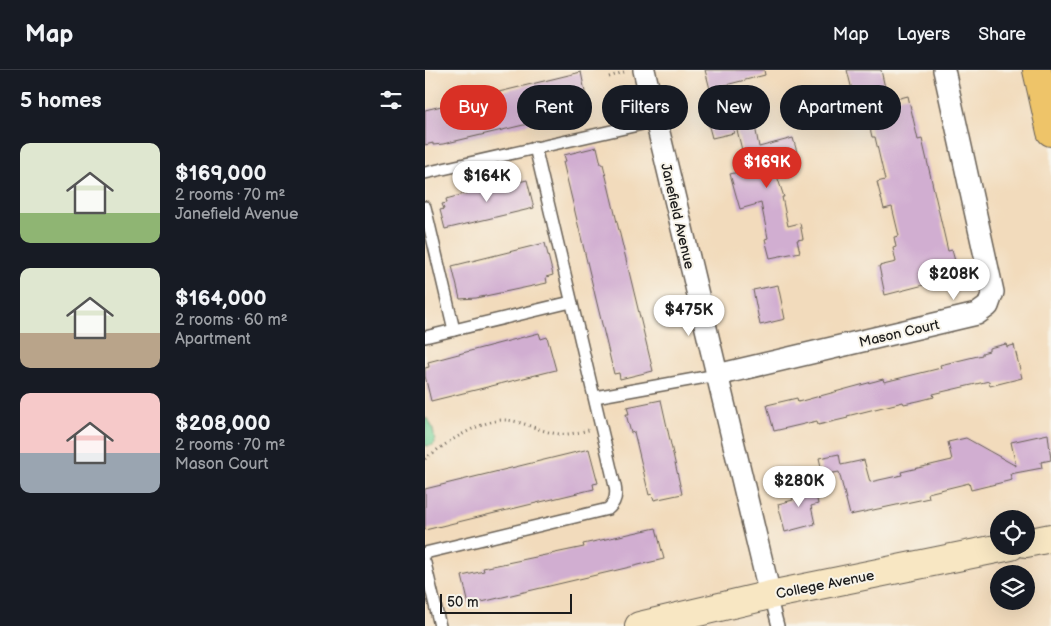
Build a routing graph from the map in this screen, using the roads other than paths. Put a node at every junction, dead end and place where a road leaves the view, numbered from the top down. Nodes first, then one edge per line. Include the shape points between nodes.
1 (944, 70) edge
2 (1037, 70) edge
3 (634, 71) edge
4 (640, 85) edge
5 (611, 130) edge
6 (658, 130) edge
7 (1051, 132) edge
8 (535, 147) junction
9 (425, 173) edge
10 (425, 207) edge
11 (571, 302) junction
12 (454, 330) junction
13 (425, 337) edge
14 (717, 375) junction
15 (595, 397) junction
16 (1051, 538) edge
17 (1035, 541) edge
18 (990, 550) edge
19 (425, 553) edge
20 (425, 563) edge
21 (770, 595) junction
22 (440, 626) edge
23 (639, 626) edge
24 (778, 626) edge

1 - 14 street, Mason Court via 993,292 988,306 977,314
2 - 7 highway
3 - 4 street, Janefield Avenue
5 - 8 lane
6 - 14 street, Janefield Avenue
8 - 9 lane
8 - 11 lane
10 - 12 lane
11 - 12 lane
11 - 15 lane
12 - 13 lane
14 - 15 lane
14 - 21 street, Janefield Avenue
15 - 19 lane via 616,491 613,505 608,509
16 - 17 main road
18 - 21 main road, College Avenue
20 - 22 lane
21 - 23 main road, College Avenue
21 - 24 lane

